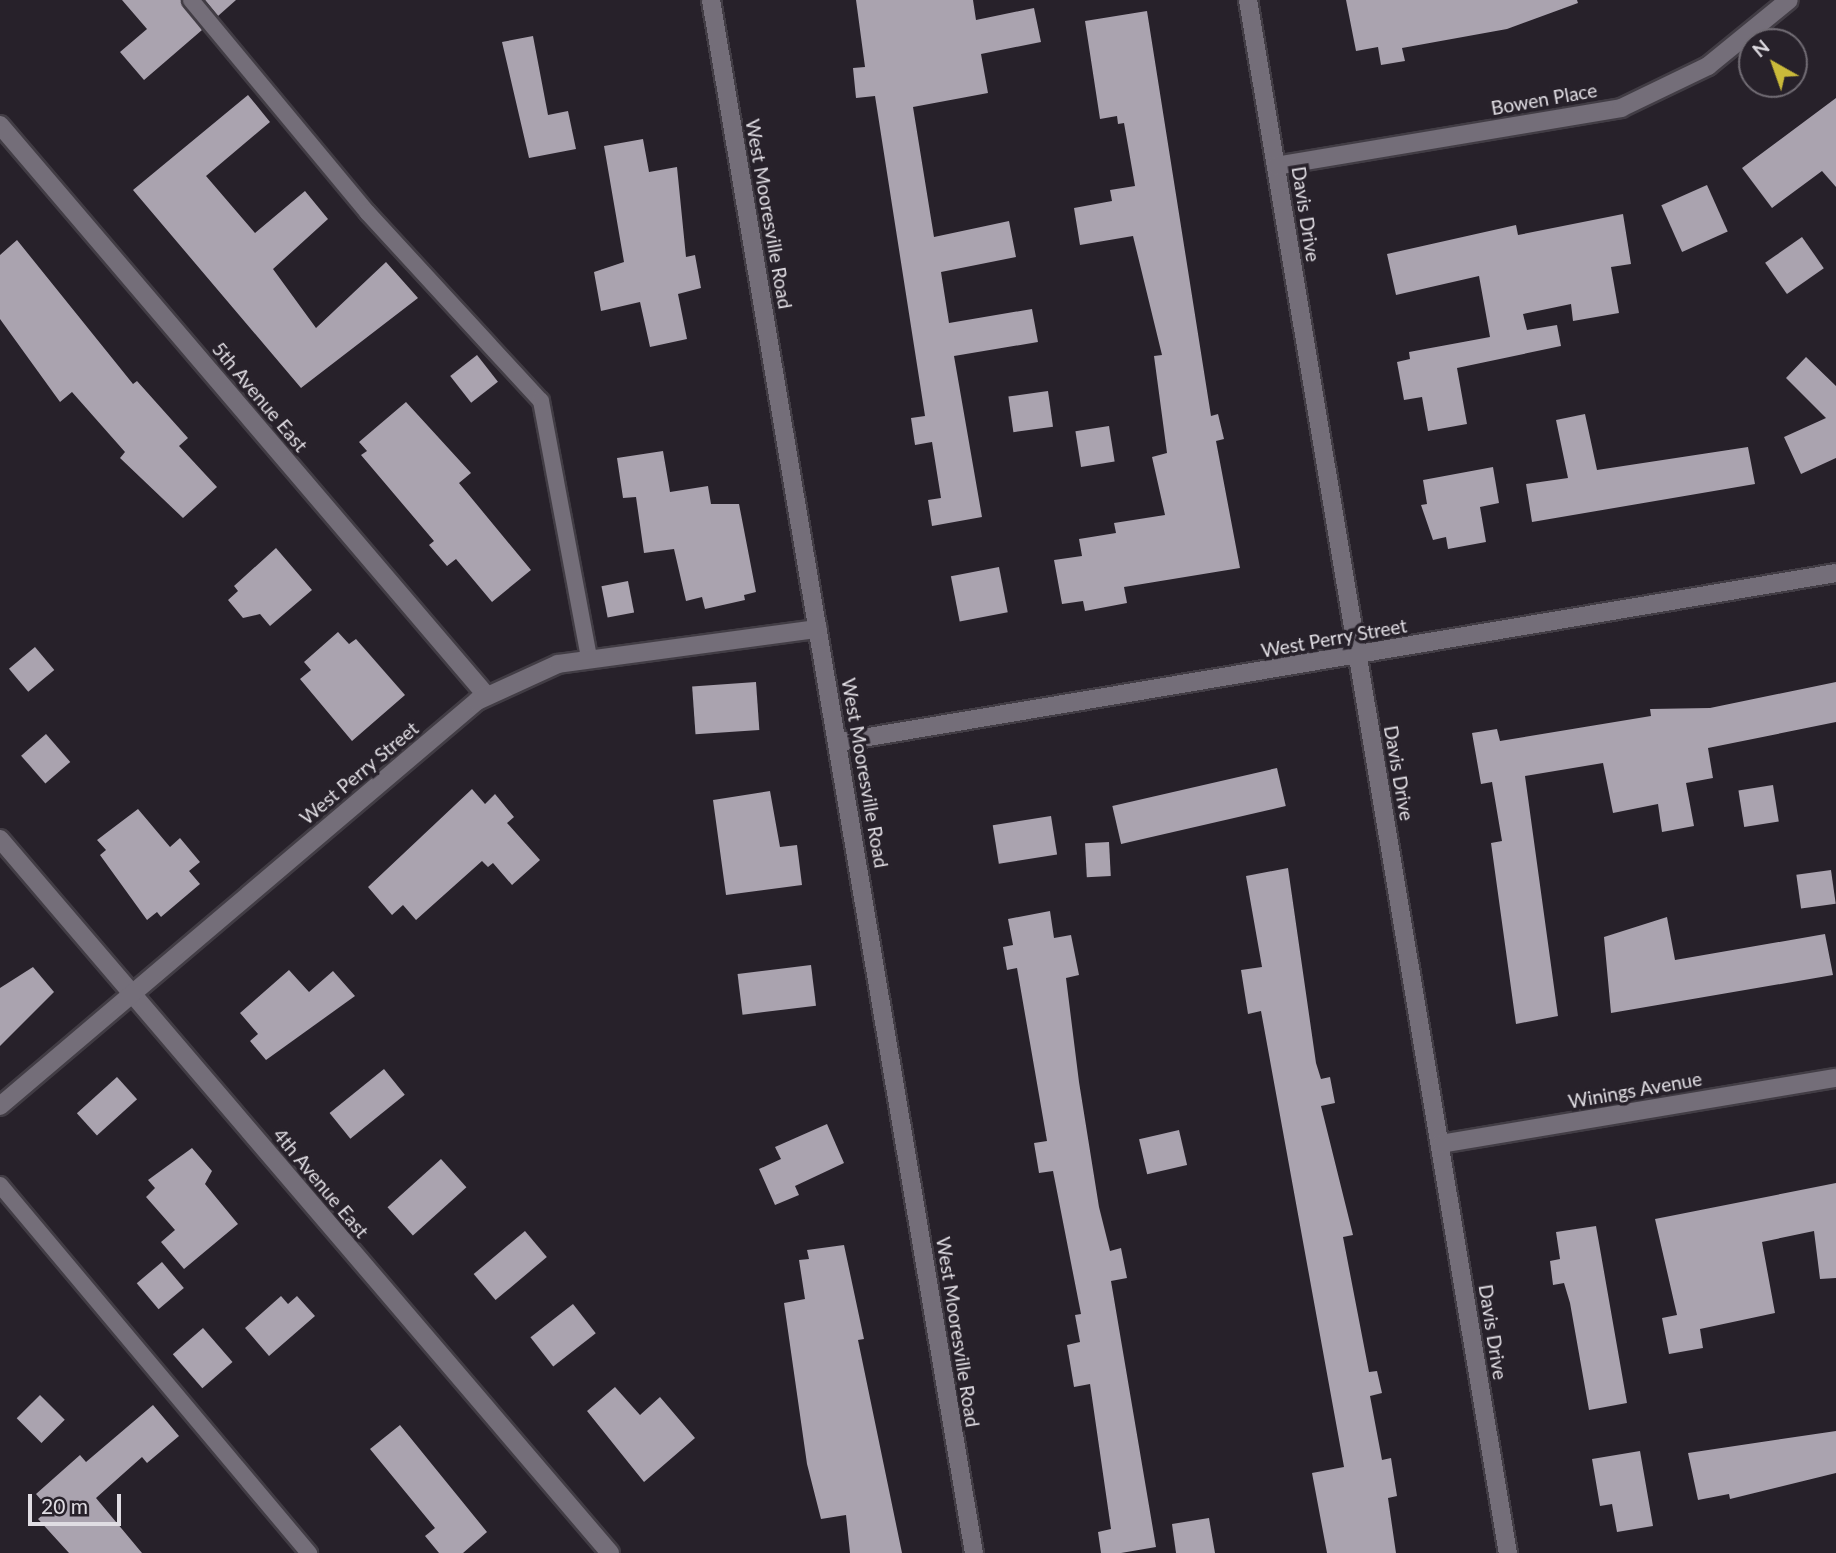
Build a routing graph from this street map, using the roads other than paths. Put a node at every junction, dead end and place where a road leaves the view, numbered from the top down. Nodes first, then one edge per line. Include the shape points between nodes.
1 (191, 0) edge
2 (711, 0) edge
3 (1248, 0) edge
4 (1789, 0) edge
5 (0, 125) edge
6 (1276, 166) junction
7 (1836, 573) edge
8 (818, 629) junction
9 (1358, 656) junction
10 (589, 659) junction
11 (487, 696) junction
12 (839, 742) junction
13 (0, 839) edge
14 (131, 992) junction
15 (1836, 1078) edge
16 (0, 1106) edge
17 (1441, 1144) junction
18 (0, 1185) edge
19 (309, 1553) edge
20 (610, 1553) edge
21 (974, 1553) edge
22 (1508, 1553) edge

1 - 10 lane via 367,212 541,401
2 - 8 street, West Mooresville Road
3 - 6 street, Davis Drive
4 - 6 street, Bowen Place via 1708,66 1621,108
5 - 11 street, 5th Avenue East
6 - 9 street, Davis Drive
7 - 9 street, West Perry Street
8 - 10 street, West Perry Street
8 - 12 street, West Mooresville Road
9 - 12 street, West Perry Street
9 - 17 street, Davis Drive
10 - 11 street, West Perry Street via 534,672
11 - 14 street, West Perry Street
12 - 21 street, West Mooresville Road
13 - 14 street, 4th Avenue East
14 - 16 street, West Perry Street
14 - 20 street, 4th Avenue East
15 - 17 street, Winings Avenue
17 - 22 street, Davis Drive
18 - 19 lane

